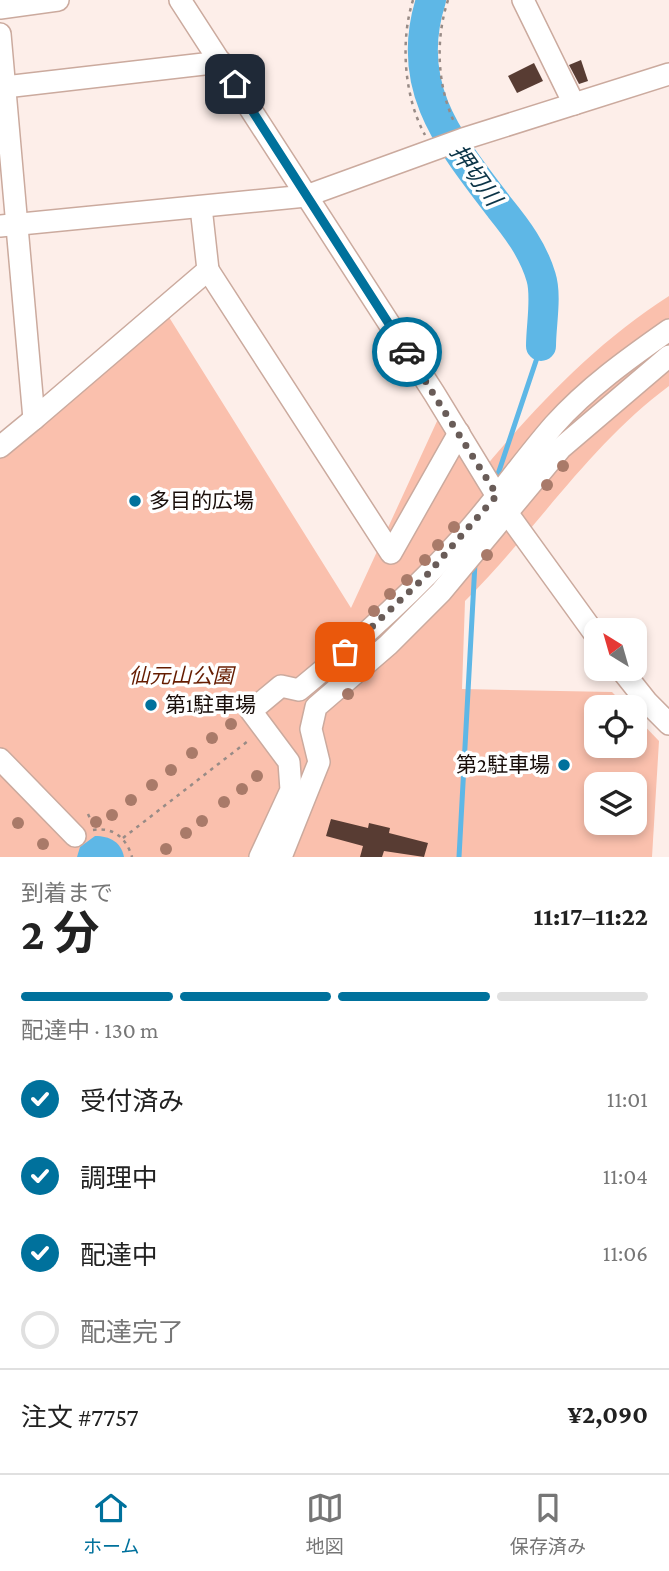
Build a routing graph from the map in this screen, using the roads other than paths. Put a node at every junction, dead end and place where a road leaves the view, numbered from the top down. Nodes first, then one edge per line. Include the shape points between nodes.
1 (58, 0) edge
2 (180, 0) edge
3 (523, 0) edge
4 (0, 8) edge
5 (0, 34) edge
6 (220, 62) junction
7 (669, 74) edge
8 (4, 92) edge
9 (574, 104) junction
10 (306, 196) junction
11 (201, 207) junction
12 (8, 226) edge
13 (208, 270) junction
14 (669, 330) edge
15 (669, 356) edge
16 (34, 419) junction
17 (458, 433) junction
18 (0, 447) edge
19 (497, 495) junction
20 (508, 514) junction
21 (584, 619) edge
22 (630, 681) edge
23 (669, 724) edge
24 (0, 759) edge
25 (85, 832) road end
26 (260, 857) edge
27 (281, 857) edge

1 - 4 street
2 - 6 street
3 - 9 street
5 - 8 street
6 - 8 street
6 - 10 street
7 - 9 street
8 - 12 street
9 - 10 street
10 - 11 street
10 - 17 street
11 - 12 street
11 - 13 street
12 - 16 street
13 - 16 street
13 - 17 street via 391,553
14 - 19 street via 581,399
15 - 20 street via 561,448
16 - 18 street
17 - 19 street
19 - 20 street
19 - 26 street via 426,576 345,652 299,690 281,686 251,711 289,762 290,789
20 - 21 street
20 - 27 street via 406,627 316,708 311,729 319,762
22 - 23 street
24 - 25 street

